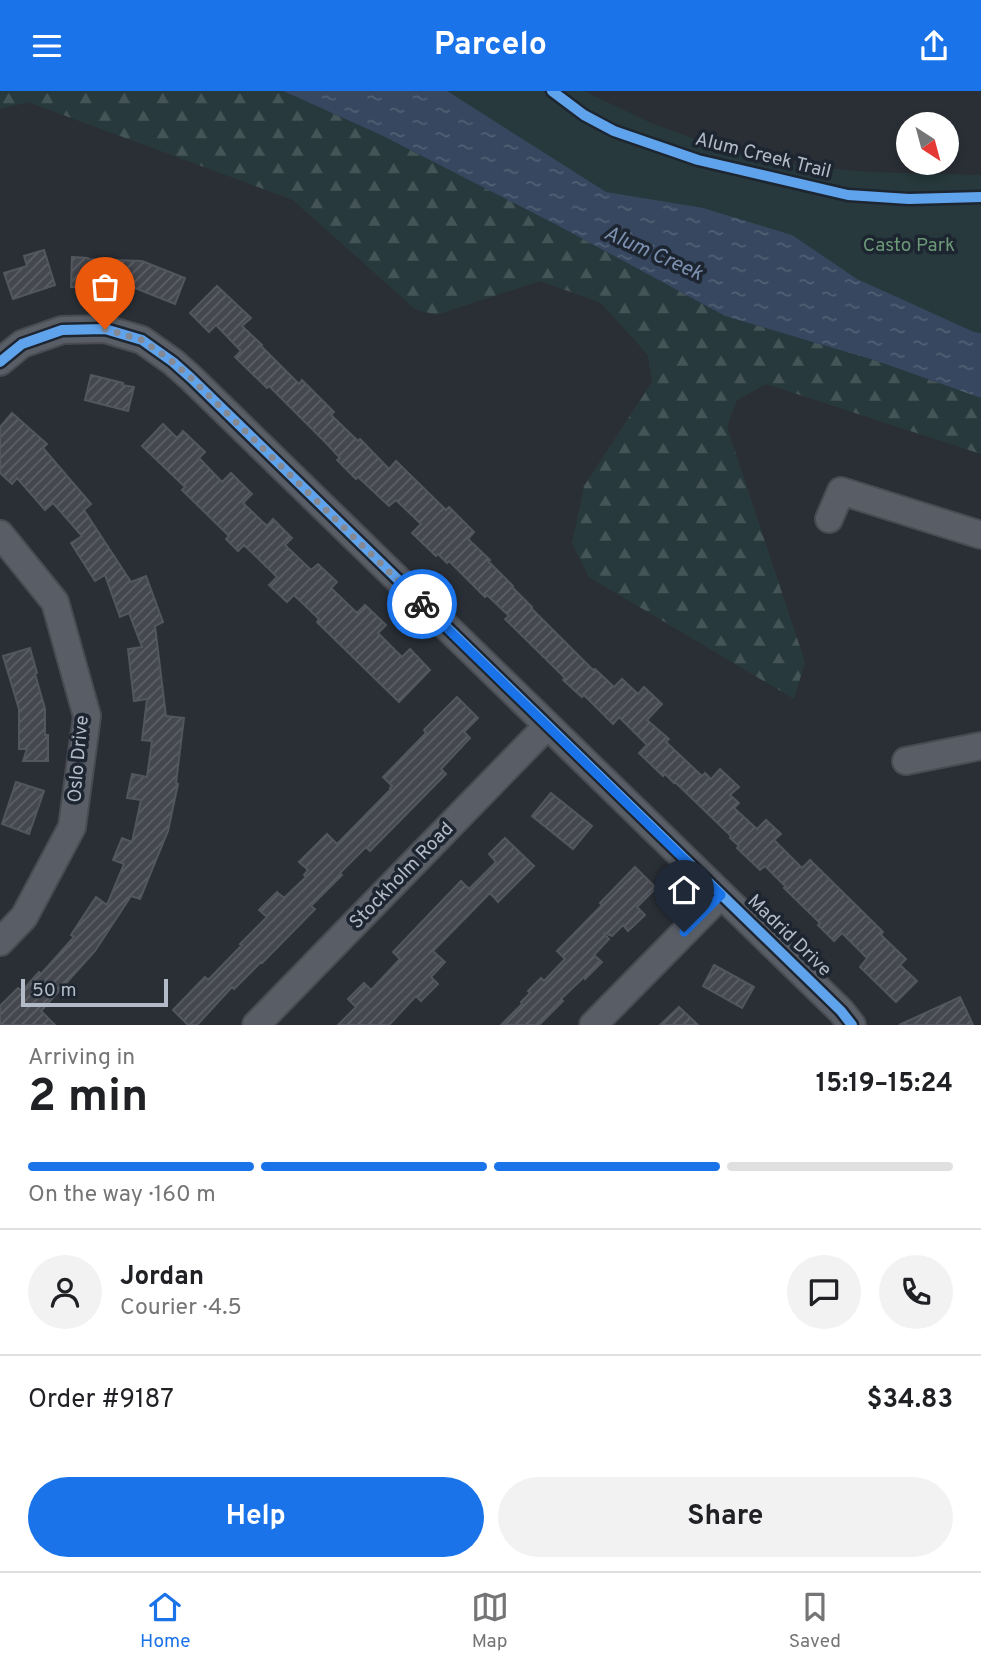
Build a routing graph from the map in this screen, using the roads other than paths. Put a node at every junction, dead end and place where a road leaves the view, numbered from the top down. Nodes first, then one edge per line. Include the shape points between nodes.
1 (0, 362) edge
2 (829, 519) dead end
3 (0, 534) edge
4 (981, 535) edge
5 (547, 726) junction
6 (981, 745) edge
7 (906, 761) dead end
8 (721, 895) junction
9 (0, 942) edge
10 (256, 1025) edge
11 (593, 1025) edge
12 (852, 1025) edge

1 - 5 street, Madrid Drive via 22,344 62,330 105,329 142,340 191,378
2 - 4 street via 841,491
3 - 9 street, Oslo Drive via 55,602 86,716 72,827 24,917
5 - 8 street, Madrid Drive
5 - 10 street, Stockholm Road
6 - 7 street
8 - 11 street
8 - 12 street, Madrid Drive

